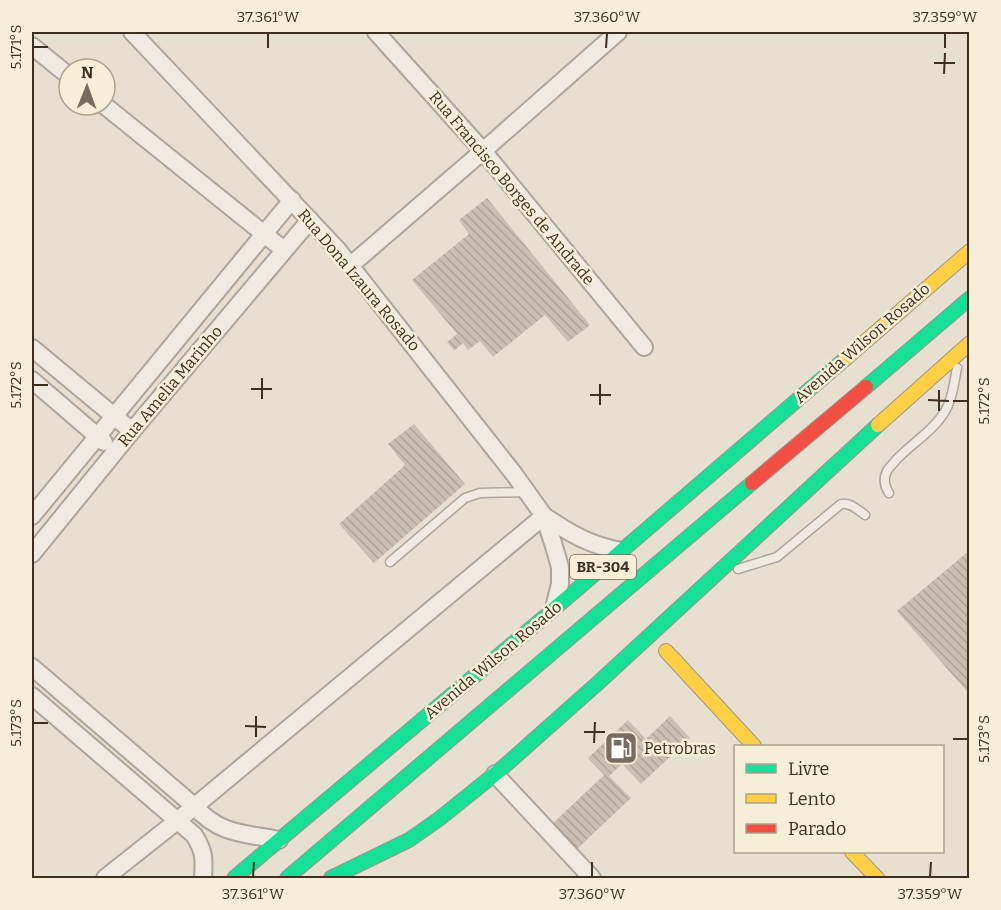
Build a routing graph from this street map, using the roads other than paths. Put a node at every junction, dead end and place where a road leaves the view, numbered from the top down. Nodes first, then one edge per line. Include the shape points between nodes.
1 (132, 32) edge
2 (376, 32) edge
3 (618, 32) edge
4 (32, 46) edge
5 (57, 66) edge
6 (117, 115) edge
7 (483, 151) junction
8 (292, 200) junction
9 (310, 220) junction
10 (264, 234) junction
11 (284, 250) junction
12 (969, 251) edge
13 (351, 265) junction
14 (969, 298) edge
15 (645, 346) dead end
16 (965, 346) edge
17 (32, 348) edge
18 (32, 380) edge
19 (113, 416) junction
20 (132, 431) junction
21 (98, 436) junction
22 (116, 451) junction
23 (526, 492) junction
24 (889, 493) dead end
25 (865, 515) dead end
26 (32, 516) edge
27 (544, 516) junction
28 (621, 551) junction
29 (32, 554) edge
30 (390, 562) dead end
31 (719, 572) junction
32 (554, 609) junction
33 (674, 614) junction
34 (666, 651) junction
35 (623, 660) junction
36 (32, 667) edge
37 (32, 696) edge
38 (101, 726) junction
39 (85, 742) junction
40 (752, 745) edge
41 (495, 774) junction
42 (194, 806) junction
43 (177, 821) junction
44 (280, 840) junction
45 (853, 853) edge
46 (105, 879) edge
47 (203, 879) edge
48 (234, 879) edge
49 (287, 879) edge
50 (331, 879) edge
51 (592, 879) edge
52 (877, 879) edge

1 - 8 street, Rua Dona Izaura Rosado
2 - 7 street, Rua Francisco Borges de Andrade
3 - 7 street
4 - 5 street
6 - 10 street
7 - 13 street
7 - 15 street, Rua Francisco Borges de Andrade
8 - 9 street, Rua Dona Izaura Rosado
8 - 10 street, Rua Amelia Marinho
9 - 11 street, Rua Amelia Marinho
9 - 13 street, Rua Dona Izaura Rosado
10 - 11 street
10 - 19 street, Rua Amelia Marinho
11 - 20 street, Rua Amelia Marinho
12 - 28 main road, Avenida Wilson Rosado / BR-304
13 - 23 street, Rua Dona Izaura Rosado
14 - 49 main road, Avenida Wilson Rosado / BR-304
16 - 24 lane via 944,414 887,470 885,482
16 - 31 main road
17 - 19 street
18 - 21 street
19 - 20 street
19 - 21 street, Rua Amelia Marinho
20 - 22 street, Rua Amelia Marinho
21 - 22 street
21 - 26 street, Rua Amelia Marinho
22 - 29 street, Rua Amelia Marinho
23 - 27 street, Rua Dona Izaura Rosado
23 - 30 lane via 480,493 465,498
25 - 31 lane via 841,504 777,556
27 - 28 street, Rua Dona Izaura Rosado via 574,536
27 - 32 street, Rua Dona Izaura Rosado via 560,567
27 - 42 street
28 - 32 main road, Avenida Wilson Rosado / BR-304
31 - 33 main road
32 - 44 main road, Avenida Wilson Rosado / BR-304
33 - 34 main road
33 - 35 main road
34 - 35 main road via 651,647
34 - 40 main road
35 - 41 main road
36 - 38 street
37 - 39 street
38 - 39 street
38 - 42 street
39 - 43 street
41 - 50 main road via 409,840
41 - 51 street
42 - 43 street
42 - 44 street via 215,825 232,832
43 - 46 street
43 - 47 street via 202,848
44 - 48 main road, Avenida Wilson Rosado / BR-304
45 - 52 main road

